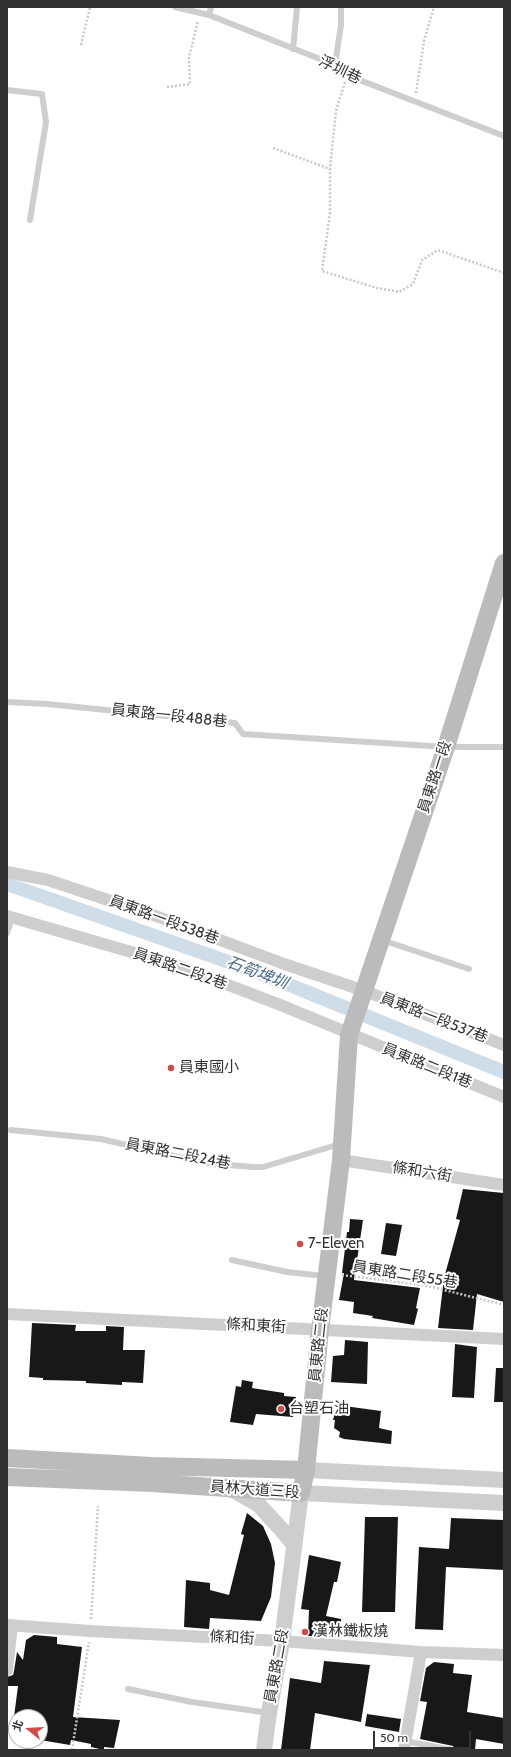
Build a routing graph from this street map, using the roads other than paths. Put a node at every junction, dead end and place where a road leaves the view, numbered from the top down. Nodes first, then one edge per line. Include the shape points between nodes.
1 (175, 7) edge
2 (211, 7) edge
3 (297, 7) edge
4 (341, 7) edge
5 (209, 15) junction
6 (293, 49) junction
7 (335, 65) junction
8 (7, 90) edge
9 (504, 136) edge
10 (30, 220) dead end
11 (504, 563) edge
12 (7, 702) edge
13 (446, 747) junction
14 (504, 747) edge
15 (7, 872) edge
16 (9, 917) edge
17 (7, 933) edge
18 (382, 940) junction
19 (470, 969) dead end
20 (364, 991) junction
21 (349, 1035) junction
22 (504, 1045) edge
23 (504, 1097) edge
24 (11, 1130) dead end
25 (341, 1152) junction
26 (504, 1185) edge
27 (232, 1260) dead end
28 (326, 1277) junction
29 (7, 1314) edge
30 (320, 1330) junction
31 (504, 1339) edge
32 (7, 1458) edge
33 (306, 1470) junction
34 (7, 1477) edge
35 (504, 1480) edge
36 (231, 1489) junction
37 (301, 1493) junction
38 (504, 1503) edge
39 (294, 1545) junction
40 (10, 1625) edge
41 (282, 1641) junction
42 (421, 1652) junction
43 (504, 1655) edge
44 (7, 1670) edge
45 (128, 1689) dead end
46 (269, 1713) junction
47 (405, 1746) edge
48 (264, 1750) edge
49 (452, 1750) edge

1 - 5 lane, 浮圳巷
2 - 5 lane
3 - 6 lane
4 - 7 lane
5 - 6 lane, 浮圳巷
6 - 7 lane, 浮圳巷
7 - 9 lane, 浮圳巷 via 357,79
8 - 10 lane via 42,94 46,122
11 - 13 main road, 員東路一段
12 - 13 lane, 員東路一段488巷 via 235,723 243,734
13 - 14 lane
13 - 18 main road, 員東路一段
15 - 20 street, 員東路一段538巷 via 48,880 146,912
16 - 17 lane
16 - 21 street, 員東路二段2巷 via 176,965 278,1004
18 - 19 lane
18 - 20 main road, 員東路一段
20 - 21 main road, 員東路一段
20 - 22 street, 員東路一段537巷
21 - 23 street, 員東路二段1巷
21 - 25 main road, 員東路二段
24 - 25 lane, 員東路二段24巷 via 101,1139 206,1163 253,1167
25 - 26 street, 條和六街
25 - 28 main road, 員東路二段
27 - 28 lane via 287,1272
28 - 30 main road, 員東路二段
29 - 30 street, 條和東街
30 - 31 street, 條和東街
30 - 33 main road, 員東路二段
32 - 33 main road, 員林大道三段 via 152,1466
33 - 35 street, 員林大道三段
33 - 37 main road, 員東路二段
34 - 36 main road, 員林大道三段
36 - 37 main road, 員林大道三段
36 - 39 street via 258,1504
37 - 38 street, 員林大道三段
37 - 39 street, 員東路二段
39 - 41 street, 員東路二段
40 - 41 street, 條和街
40 - 44 street
41 - 42 street, 條和街
41 - 46 street, 員東路二段
42 - 43 street, 條和街
42 - 47 street
45 - 46 lane via 192,1702
46 - 48 street, 員東路二段
47 - 49 lane

